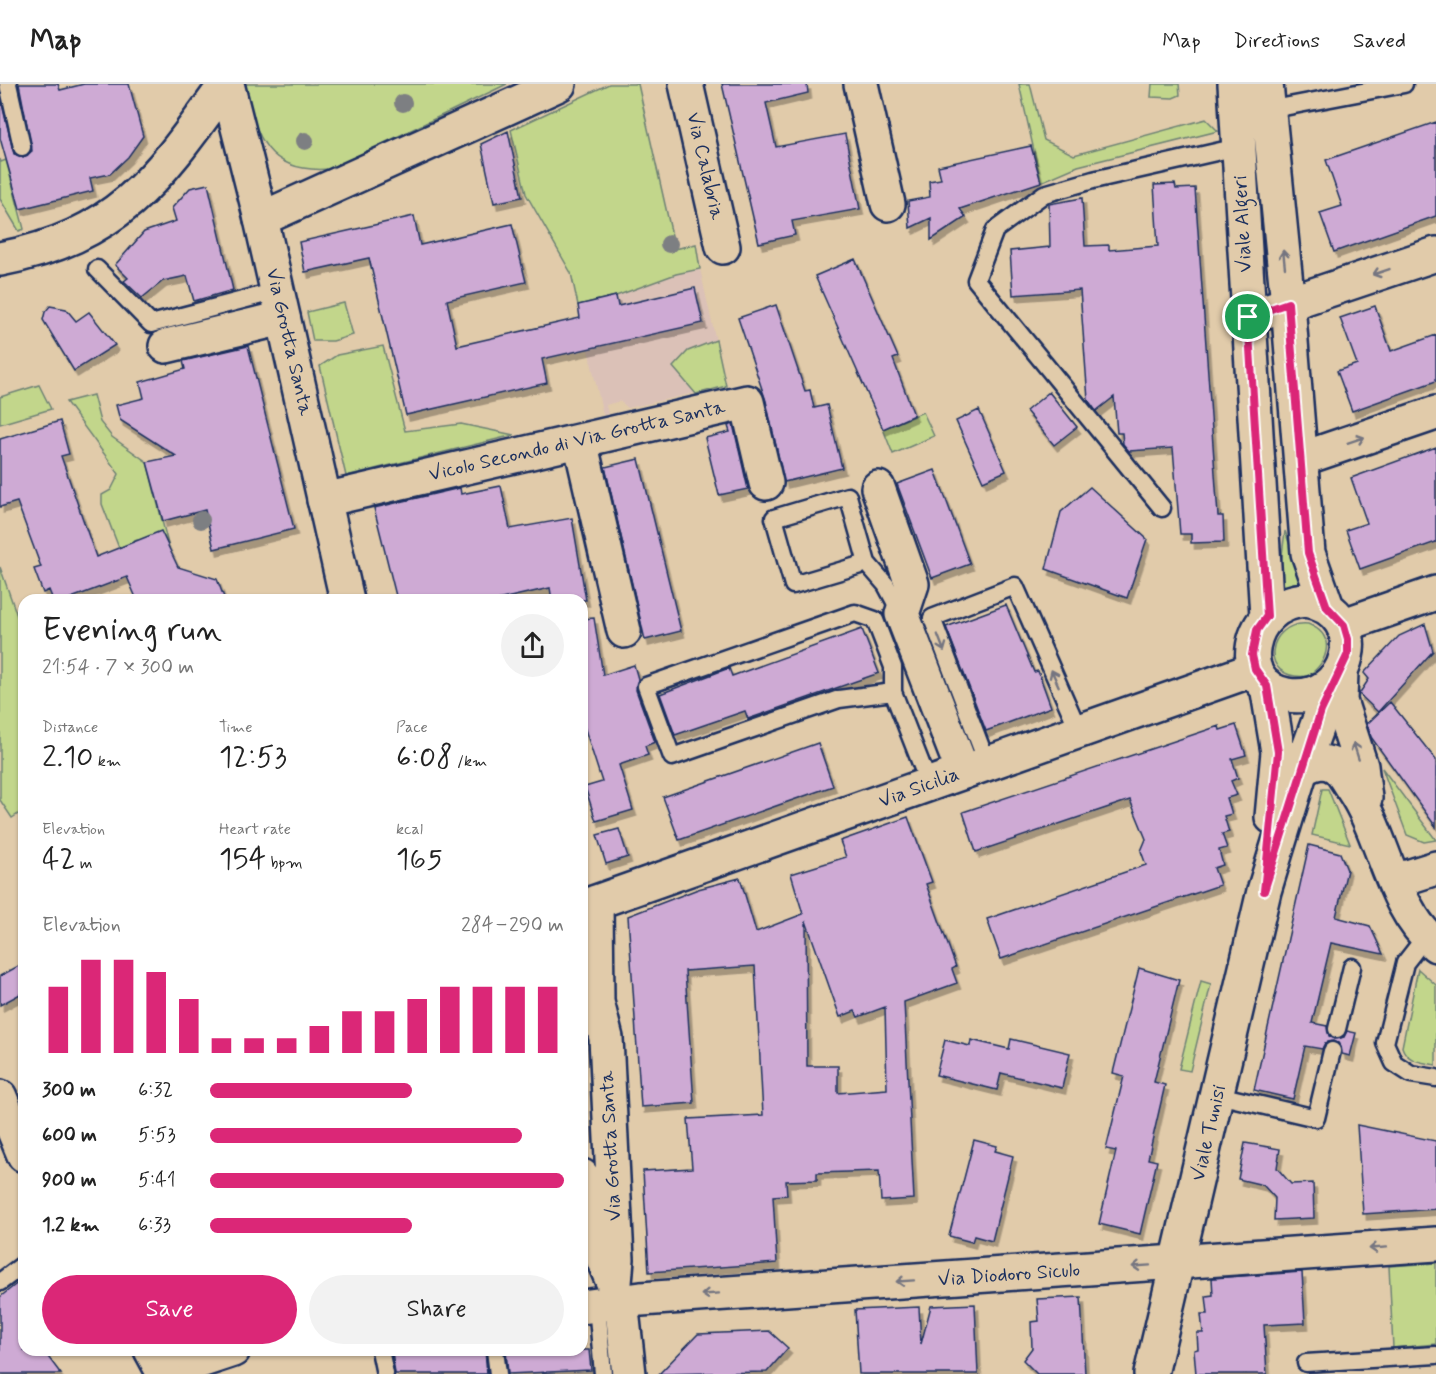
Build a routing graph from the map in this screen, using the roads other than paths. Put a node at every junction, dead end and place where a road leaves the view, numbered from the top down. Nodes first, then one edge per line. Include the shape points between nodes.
1 (8, 84) edge
2 (227, 84) edge
3 (559, 84) edge
4 (686, 84) edge
5 (861, 84) edge
6 (1235, 84) edge
7 (1404, 84) edge
8 (1267, 97) edge
9 (22, 147) dead end
10 (1238, 147) junction
11 (888, 204) dead end
12 (261, 219) junction
13 (723, 247) dead end
14 (1436, 254) edge
15 (0, 259) edge
16 (97, 269) dead end
17 (1288, 303) junction
18 (280, 304) junction
19 (1248, 317) junction
20 (166, 346) dead end
21 (1436, 413) edge
22 (580, 441) junction
23 (1301, 459) junction
24 (766, 483) dead end
25 (878, 488) dead end
26 (324, 500) junction
27 (1162, 508) dead end
28 (867, 563) junction
29 (1436, 593) edge
30 (346, 594) edge
31 (902, 614) junction
32 (1267, 616) junction
33 (1335, 616) junction
34 (624, 631) dead end
35 (1337, 675) junction
36 (1261, 677) junction
37 (893, 692) junction
38 (1079, 731) junction
39 (975, 768) junction
40 (1301, 770) junction
41 (929, 784) junction
42 (1366, 809) junction
43 (1436, 868) edge
44 (1395, 881) junction
45 (1264, 891) junction
46 (589, 904) edge
47 (1431, 941) edge
48 (1352, 967) dead end
49 (588, 973) edge
50 (597, 1002) junction
51 (1337, 1029) dead end
52 (1332, 1051) dead end
53 (588, 1072) edge
54 (1436, 1078) edge
55 (1218, 1095) junction
56 (0, 1097) edge
57 (18, 1139) edge
58 (588, 1200) edge
59 (1436, 1244) edge
60 (1178, 1263) junction
61 (18, 1268) edge
62 (0, 1282) edge
63 (604, 1299) edge
64 (1436, 1355) edge
65 (154, 1356) edge
66 (216, 1356) edge
67 (381, 1356) edge
68 (496, 1356) edge
69 (1413, 1357) junction
70 (1306, 1363) dead end
71 (164, 1374) edge
72 (385, 1374) edge
73 (498, 1374) edge
74 (603, 1374) edge
75 (629, 1374) edge
76 (1151, 1374) edge
77 (1414, 1374) edge

1 - 9 lane
2 - 12 street, Via Grotta Santa
2 - 15 street via 167,165 122,209 74,237 28,254
3 - 12 street
4 - 13 street, Via Calabria
5 - 11 street
6 - 10 street, Viale Algeri
7 - 8 lane
17 -> 8 street, Viale Algeri
10 - 19 street, Viale Algeri
10 - 27 lane via 1044,194 995,230 976,280
12 - 18 street, Via Grotta Santa
14 -> 17 street
16 - 18 lane via 151,324
17 - 19 street
17 - 23 street, Viale Algeri
18 - 20 street
18 - 26 street, Via Grotta Santa
19 - 32 street, Viale Algeri
23 -> 21 street
22 - 24 street, Vicolo Secondo di Via Grotta Santa via 747,402
22 - 26 street, Vicolo Secondo di Via Grotta Santa
22 - 34 street
23 - 33 street, Viale Algeri via 1308,553
25 - 31 street via 912,584
26 - 30 street, Via Grotta Santa
28 - 28 lane via 793,585 774,518 848,496
28 - 31 lane via 886,585
29 - 33 street
31 - 39 street
32 - 33 street via 1295,600 1317,602
32 - 36 street via 1254,638 1252,655
33 - 35 street via 1348,639 1348,654
35 - 36 street via 1320,690 1304,695 1284,695
35 - 40 street
42 -> 35 street via 1361,766 1340,701
36 - 38 street, Via Sicilia
36 - 45 street via 1278,752
37 - 37 lane via 893,667 874,620 855,613 646,686 672,757 839,699
37 - 41 lane
38 - 39 street, Via Sicilia
38 -> 39 lane via 1015,586 932,618
39 - 41 street, Via Sicilia
40 - 42 street via 1312,763 1326,762 1337,767
40 - 45 street
41 - 46 street, Via Sicilia
42 - 44 street
43 - 44 street
44 - 47 street via 1414,919
45 - 55 street, Viale Tunisi
46 - 50 street, Via Grotta Santa
47 - 54 lane via 1405,963 1385,1043 1394,1063 1411,1074
48 - 51 lane
49 - 50 street
50 - 53 street via 596,1053
50 - 63 street, Via Grotta Santa via 606,1038 617,1259
52 - 55 lane via 1316,1118
55 - 60 street, Viale Tunisi
56 - 57 street
58 - 63 street, Via Grotta Santa via 603,1259
59 -> 60 street, Via Diodoro Siculo
60 -> 63 street, Via Diodoro Siculo
60 - 76 street, Viale Tunisi
61 - 62 lane
63 - 74 lane
63 - 75 street, Via Grotta Santa
64 - 69 lane
65 - 71 street
66 - 71 street
67 - 72 lane
68 - 73 lane
69 - 70 lane
69 - 77 lane

